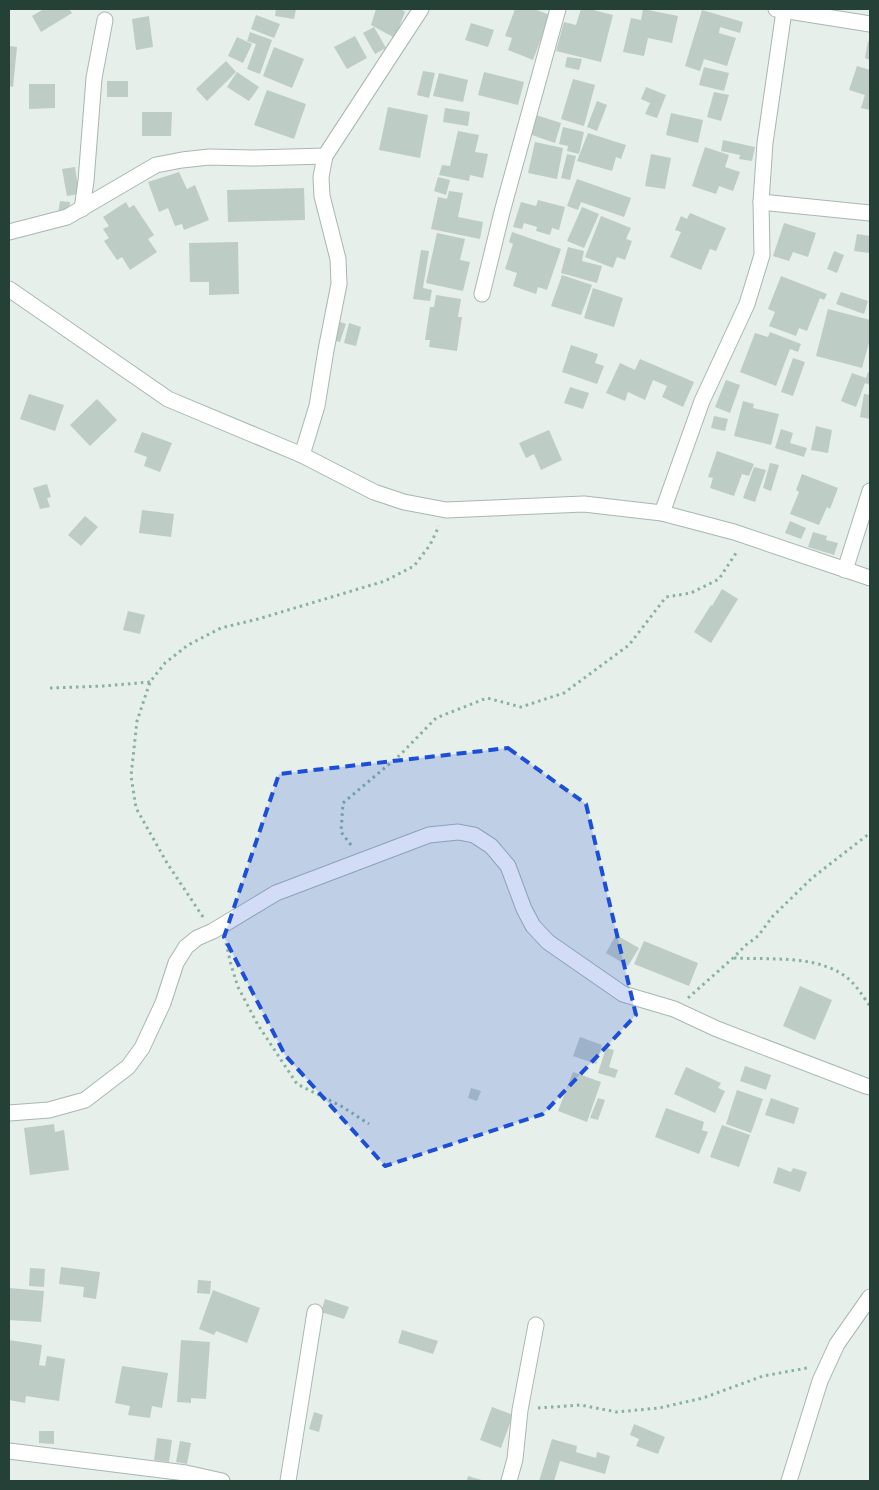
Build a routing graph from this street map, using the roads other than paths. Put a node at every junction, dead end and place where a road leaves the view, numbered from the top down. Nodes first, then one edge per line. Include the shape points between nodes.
1 (421, 9) edge
2 (558, 9) edge
3 (780, 10) edge
4 (105, 20) dead end
5 (870, 24) edge
6 (326, 156) junction
7 (761, 202) junction
8 (82, 209) junction
9 (870, 213) edge
10 (9, 232) edge
11 (9, 289) edge
12 (482, 294) dead end
13 (302, 455) junction
14 (870, 490) edge
15 (662, 513) junction
16 (845, 570) junction
17 (870, 578) edge
18 (870, 1087) edge
19 (9, 1113) edge
20 (870, 1297) edge
21 (315, 1312) dead end
22 (536, 1325) dead end
23 (9, 1451) edge
24 (152, 1470) junction
25 (140, 1481) edge
26 (222, 1481) edge
27 (288, 1481) edge
28 (509, 1481) edge
29 (788, 1481) edge

1 - 6 street
2 - 12 street
3 - 5 street
3 - 7 street
4 - 8 street via 94,78
6 - 8 street via 209,157 156,165
6 - 13 street via 321,177 322,196 338,259 340,284 317,406
7 - 9 street
7 - 15 street via 762,255 747,304 702,401
8 - 10 street via 67,217
11 - 13 street via 168,399
13 - 15 street via 374,492 446,510 584,504
14 - 16 street
15 - 16 street via 734,532
16 - 17 street
18 - 19 street via 717,1029 674,1008 623,994 548,942 524,909 508,866 491,846 474,836 458,832 429,835 276,893 196,938 176,962 142,1048 128,1067 85,1100 48,1110
20 - 29 street via 837,1344 820,1381
21 - 27 street
22 - 28 street
23 - 24 street
24 - 25 street
24 - 26 street

